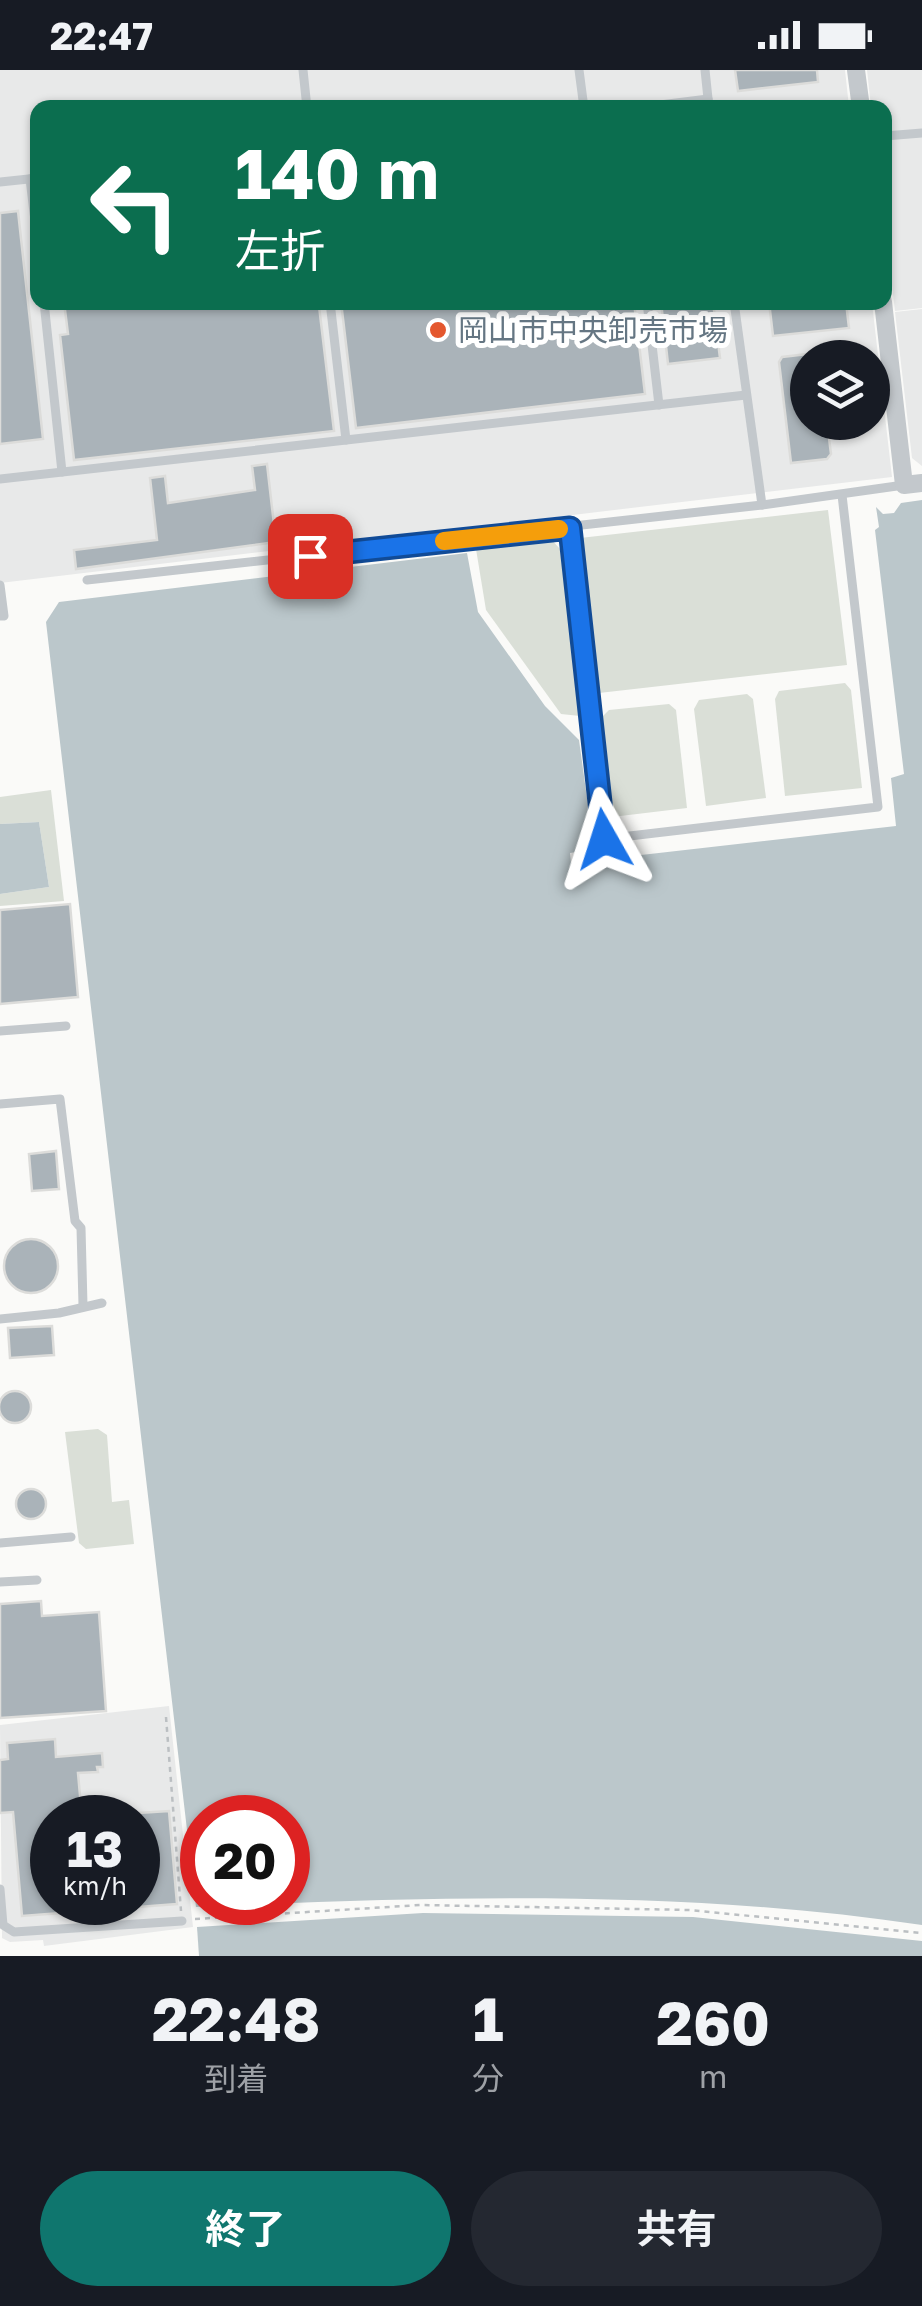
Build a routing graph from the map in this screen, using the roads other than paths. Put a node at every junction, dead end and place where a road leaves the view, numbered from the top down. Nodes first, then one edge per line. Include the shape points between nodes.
1 (303, 70) edge
2 (579, 70) edge
3 (705, 70) edge
4 (856, 70) edge
5 (306, 100) edge
6 (583, 100) edge
7 (709, 100) edge
8 (860, 100) edge
9 (922, 132) edge
10 (892, 135) edge
11 (30, 178) edge
12 (0, 182) edge
13 (45, 310) edge
14 (331, 310) edge
15 (648, 310) edge
16 (735, 310) edge
17 (884, 310) edge
18 (746, 395) junction
19 (659, 405) junction
20 (346, 440) junction
21 (62, 472) junction
22 (0, 479) edge
23 (913, 484) edge
24 (842, 495) junction
25 (762, 506) junction
26 (570, 528) junction
27 (87, 580) dead end
28 (0, 584) edge
29 (0, 616) edge
30 (66, 1026) dead end
31 (0, 1032) edge
32 (0, 1104) edge
33 (102, 1303) dead end
34 (83, 1305) junction
35 (0, 1319) edge
36 (70, 1537) dead end
37 (0, 1542) edge
38 (38, 1580) dead end
39 (0, 1582) edge
40 (0, 1889) edge
41 (180, 1921) edge

1 - 5 lane
2 - 6 lane
3 - 7 lane
4 - 8 street
9 - 10 lane
11 - 12 lane
13 - 21 lane
14 - 20 lane
15 - 19 lane
16 - 18 lane
17 - 23 street
18 - 19 lane
18 - 25 lane
19 - 20 lane
20 - 21 lane
21 - 22 lane
23 - 24 lane
24 - 25 lane
24 - 26 lane via 878,807 604,839
25 - 26 lane
26 - 27 lane
28 - 29 lane
30 - 31 lane
32 - 34 lane via 60,1100 81,1228
33 - 34 lane
34 - 35 lane
36 - 37 lane
38 - 39 lane
40 - 41 lane via 3,1925 14,1932

